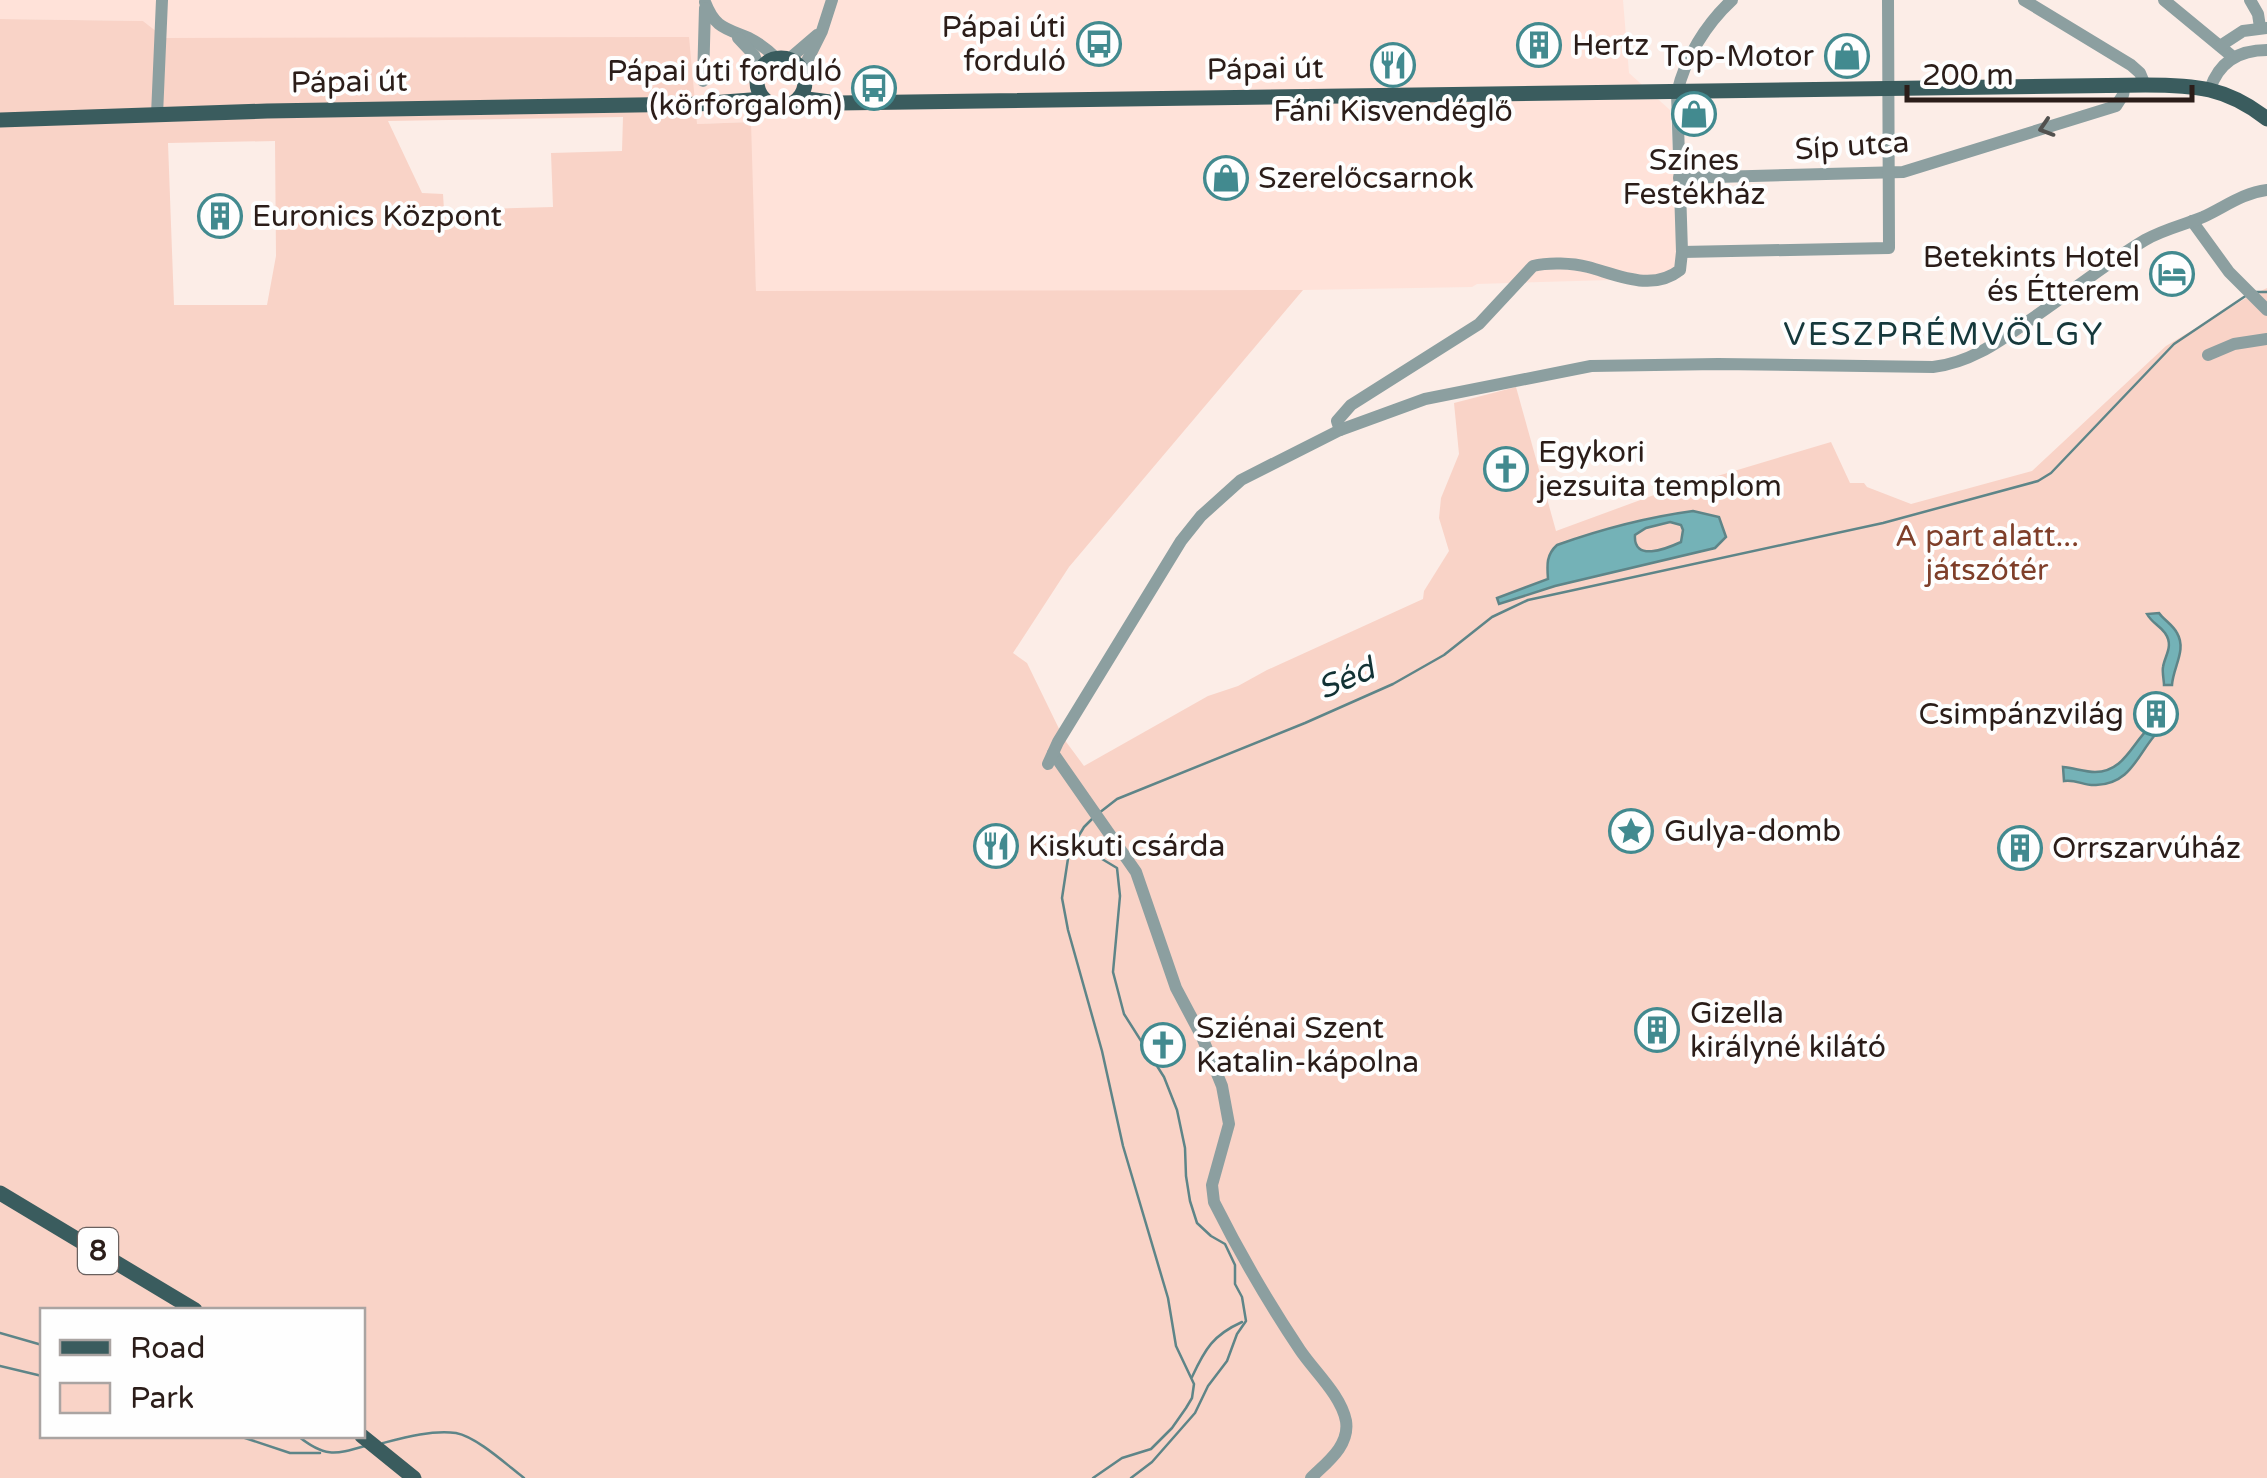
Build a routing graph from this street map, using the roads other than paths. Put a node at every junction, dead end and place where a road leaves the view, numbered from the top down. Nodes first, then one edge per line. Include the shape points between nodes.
1 (162, 0) edge
2 (832, 0) edge
3 (1732, 0) edge
4 (1888, 0) edge
5 (2024, 0) edge
6 (2164, 0) edge
7 (2250, 0) edge
8 (705, 1) edge
9 (2264, 27) edge
10 (733, 33) junction
11 (2220, 46) junction
12 (2267, 50) edge
13 (2233, 57) junction
14 (793, 67) junction
15 (758, 74) junction
16 (703, 81) dead end
17 (2126, 84) junction
18 (2145, 84) junction
19 (1888, 89) junction
20 (2217, 91) junction
21 (1677, 93) junction
22 (799, 98) junction
23 (764, 99) junction
24 (854, 102) junction
25 (698, 104) junction
26 (157, 115) junction
27 (2267, 119) edge
28 (0, 120) edge
29 (1888, 174) junction
30 (1679, 178) junction
31 (2267, 190) edge
32 (2192, 221) junction
33 (1682, 252) junction
34 (2267, 310) edge
35 (2267, 339) edge
36 (2208, 355) dead end
37 (1340, 430) junction
38 (0, 1193) edge
39 (192, 1308) edge
40 (365, 1438) edge
41 (414, 1478) edge
42 (1310, 1478) edge

1 - 26 street
2 - 14 street via 822,31
3 - 21 street via 1699,41
4 - 19 street
5 - 18 street via 2131,65
6 - 11 street
7 - 9 street
8 - 10 street via 713,20
8 - 16 street
9 - 11 street
10 - 14 street
10 - 15 street via 750,49
11 - 13 street
12 - 13 street
13 - 20 street via 2217,73
14 - 15 main road via 764,64
14 - 22 main road
14 - 24 main road, Pápai út via 818,90
15 - 23 main road
15 - 25 main road, Pápai út via 742,88
17 - 18 main road, Pápai út
17 - 19 main road, Pápai út
17 -> 29 street, Síp utca via 2116,106
18 - 20 main road, Pápai út
19 - 21 main road, Pápai út
19 - 29 street
20 - 27 main road
21 - 24 main road, Pápai út
21 - 30 street
22 - 23 main road via 783,106
22 - 24 main road, Pápai út
23 - 25 main road, Pápai út
25 - 26 main road, Pápai út
26 - 28 main road, Pápai út
29 - 30 street, Síp utca
29 - 33 street via 1889,248
30 - 33 street
31 - 32 street
32 - 34 street
32 - 37 street via 2143,241 2007,336 1949,365 1591,366 1425,399
33 - 37 street via 1680,270 1656,281 1580,266 1533,266 1480,324 1350,405 1337,421
35 - 36 street
37 - 42 street via 1241,480 1201,516 1050,758 1136,872 1176,988 1222,1086 1229,1124 1212,1185 1214,1202 1346,1420 1344,1442
38 - 39 main road, 8
40 - 41 main road

